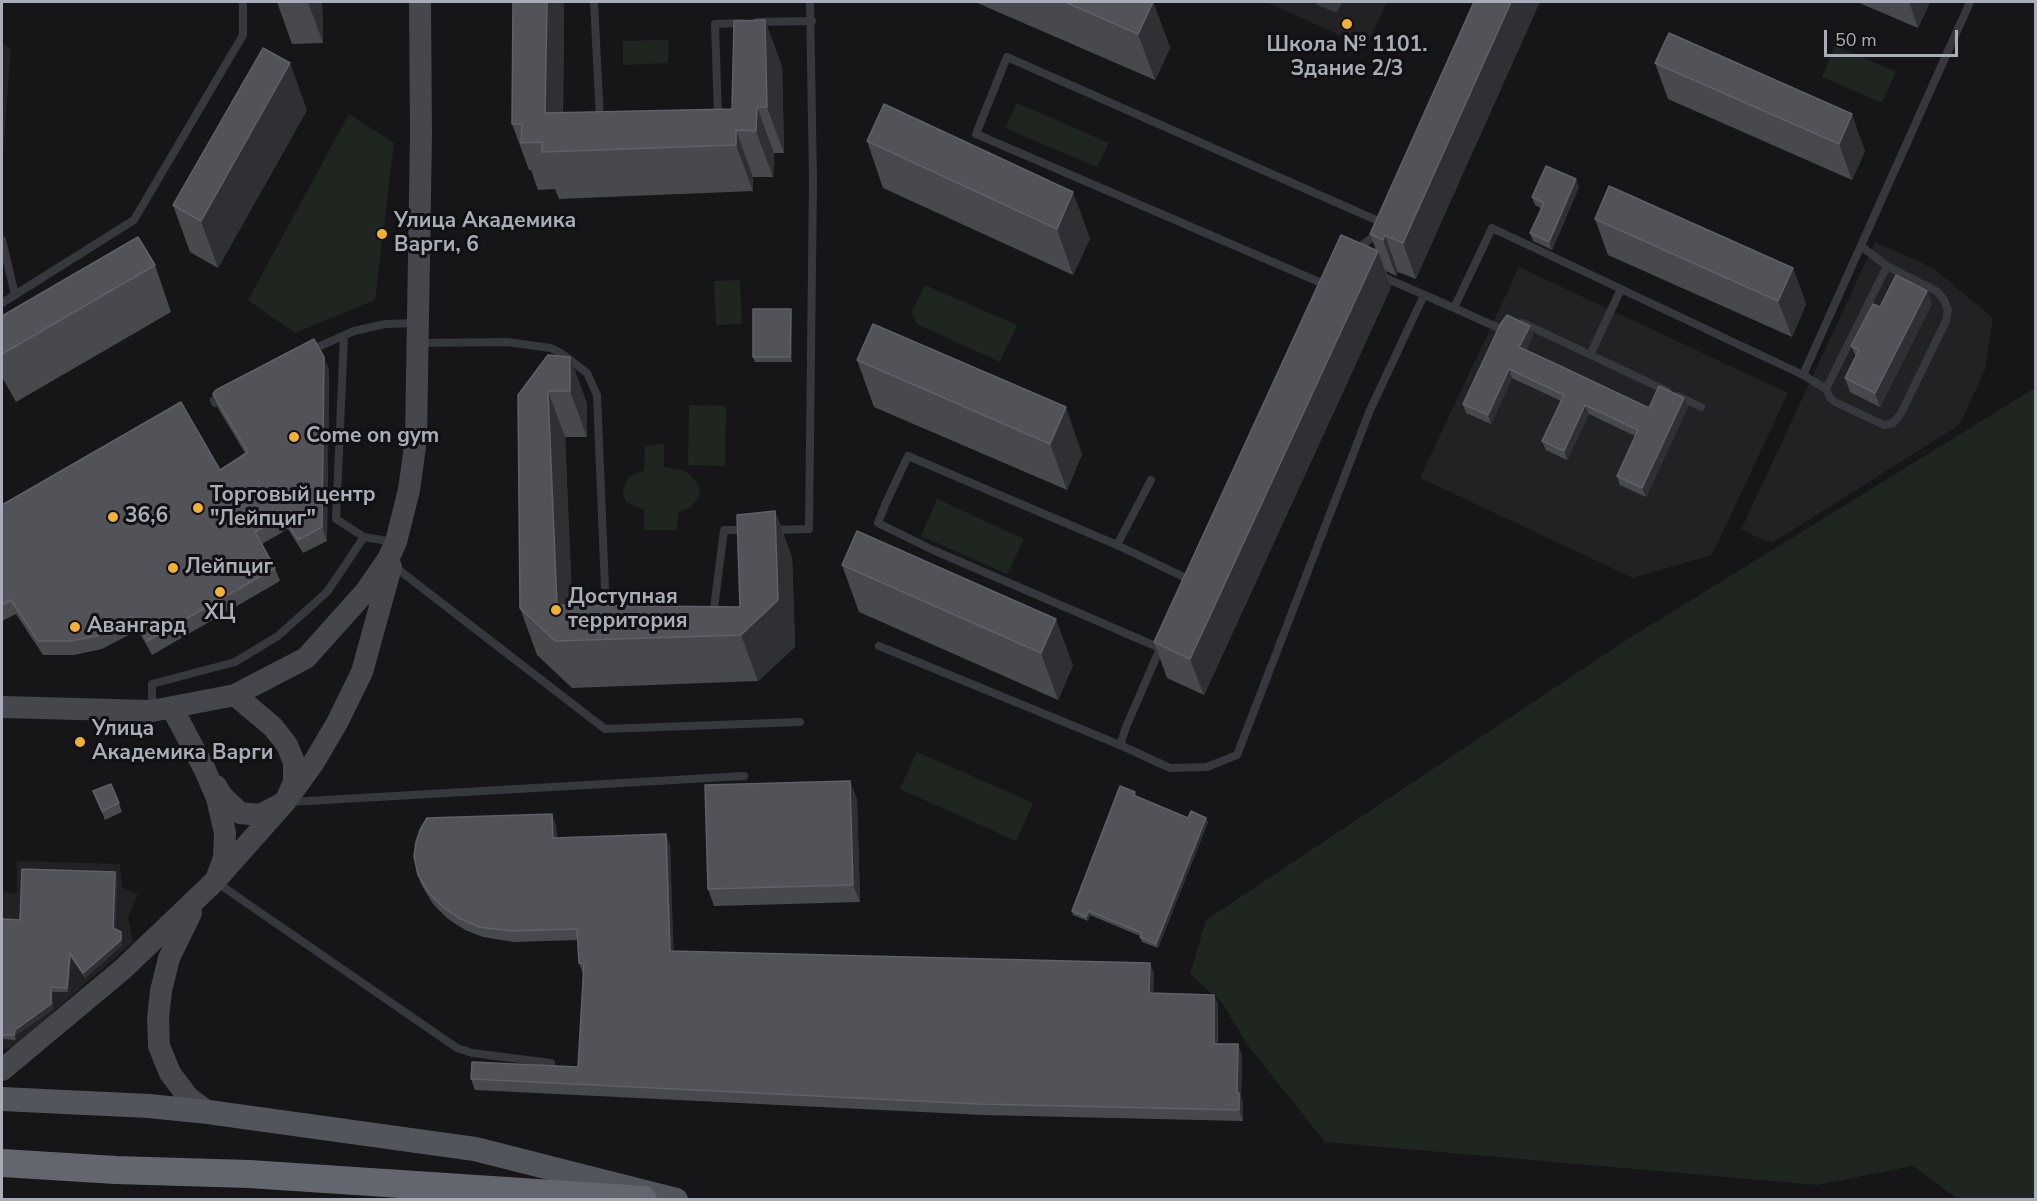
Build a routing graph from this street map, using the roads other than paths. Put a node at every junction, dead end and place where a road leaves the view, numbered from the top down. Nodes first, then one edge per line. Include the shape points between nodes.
1 (243, 2) edge
2 (420, 2) edge
3 (594, 2) edge
4 (810, 2) edge
5 (1320, 2) edge
6 (1338, 2) edge
7 (1970, 2) edge
8 (812, 21) junction
9 (612, 124) edge
10 (718, 124) edge
11 (1392, 215) edge
12 (1387, 225) junction
13 (2, 240) edge
14 (1861, 246) junction
15 (1353, 252) edge
16 (1887, 266) junction
17 (1374, 273) edge
18 (1332, 276) edge
19 (1326, 285) junction
20 (1620, 289) junction
21 (15, 295) junction
22 (1424, 295) junction
23 (1322, 296) edge
24 (2, 303) edge
25 (1454, 308) junction
26 (1507, 316) edge
27 (1518, 321) edge
28 (418, 333) junction
29 (344, 336) junction
30 (306, 352) edge
31 (1590, 355) junction
32 (1803, 375) junction
33 (1826, 389) junction
34 (234, 390) edge
35 (215, 403) edge
36 (1701, 407) dead end
37 (1151, 480) dead end
38 (756, 530) edge
39 (766, 530) edge
40 (399, 532) junction
41 (364, 537) junction
42 (1118, 545) junction
43 (392, 564) junction
44 (1195, 569) edge
45 (1190, 580) junction
46 (1185, 590) edge
47 (618, 618) edge
48 (701, 619) edge
49 (1164, 638) edge
50 (879, 646) dead end
51 (1160, 648) junction
52 (235, 695) junction
53 (2, 707) edge
54 (162, 710) junction
55 (800, 722) dead end
56 (1120, 745) junction
57 (205, 770) junction
58 (744, 776) dead end
59 (285, 802) junction
60 (215, 881) junction
61 (551, 1063) edge
62 (2, 1070) edge
63 (2, 1100) edge
64 (208, 1112) junction
65 (2, 1163) edge
66 (643, 1200) edge
67 (676, 1200) edge

1 - 21 lane via 243,35 134,220
2 - 28 street
3 - 9 lane via 600,124
4 - 8 lane
5 - 6 lane via 1335,8
7 - 14 lane
8 - 10 lane via 716,24
8 - 39 lane via 809,529
11 - 12 lane
12 - 15 lane
12 - 19 lane via 1007,57 976,134
13 - 21 lane
14 - 16 lane
14 - 32 lane
16 - 33 lane
16 - 33 lane via 1938,292 1948,310 1900,415 1893,423 1884,425 1835,402
17 - 22 lane
18 - 19 lane
19 - 23 lane
20 - 25 lane via 1492,228
20 - 31 lane
20 - 32 lane
21 - 24 lane
22 - 25 lane
22 - 56 lane via 1370,410 1237,755 1207,766 1170,768
25 - 26 lane via 1501,329
27 - 31 lane
28 - 29 lane via 385,324
28 - 40 street via 416,439
28 - 47 lane via 551,348 587,373 597,395 606,618
29 - 30 lane
29 - 41 lane via 336,519
31 - 36 lane
32 - 33 lane
34 - 35 lane via 214,400
37 - 42 lane
38 - 48 lane via 724,530 712,619
40 - 41 lane
40 - 43 street
40 - 52 street via 388,559 366,591 306,658
41 - 54 lane via 327,592 278,636 235,662 152,684
42 - 45 lane
42 - 51 lane via 908,456 878,523
43 - 55 lane via 605,729
43 - 59 street via 362,672 338,723
44 - 45 lane
45 - 46 lane
49 - 51 lane
50 - 56 lane
51 - 56 lane
52 - 54 street
52 - 59 street via 273,727 287,745 294,762 294,782
53 - 54 street
54 - 57 street
57 - 59 street via 222,796 240,813 260,815
57 - 60 street via 225,833 225,858
58 - 59 lane
59 - 60 street
60 - 61 lane via 457,1048
60 - 62 street via 123,969
60 - 64 street via 188,917 169,958 158,1018 159,1046 170,1073 188,1097
63 - 64 main road
64 - 67 main road via 475,1149
65 - 66 highway via 249,1174

